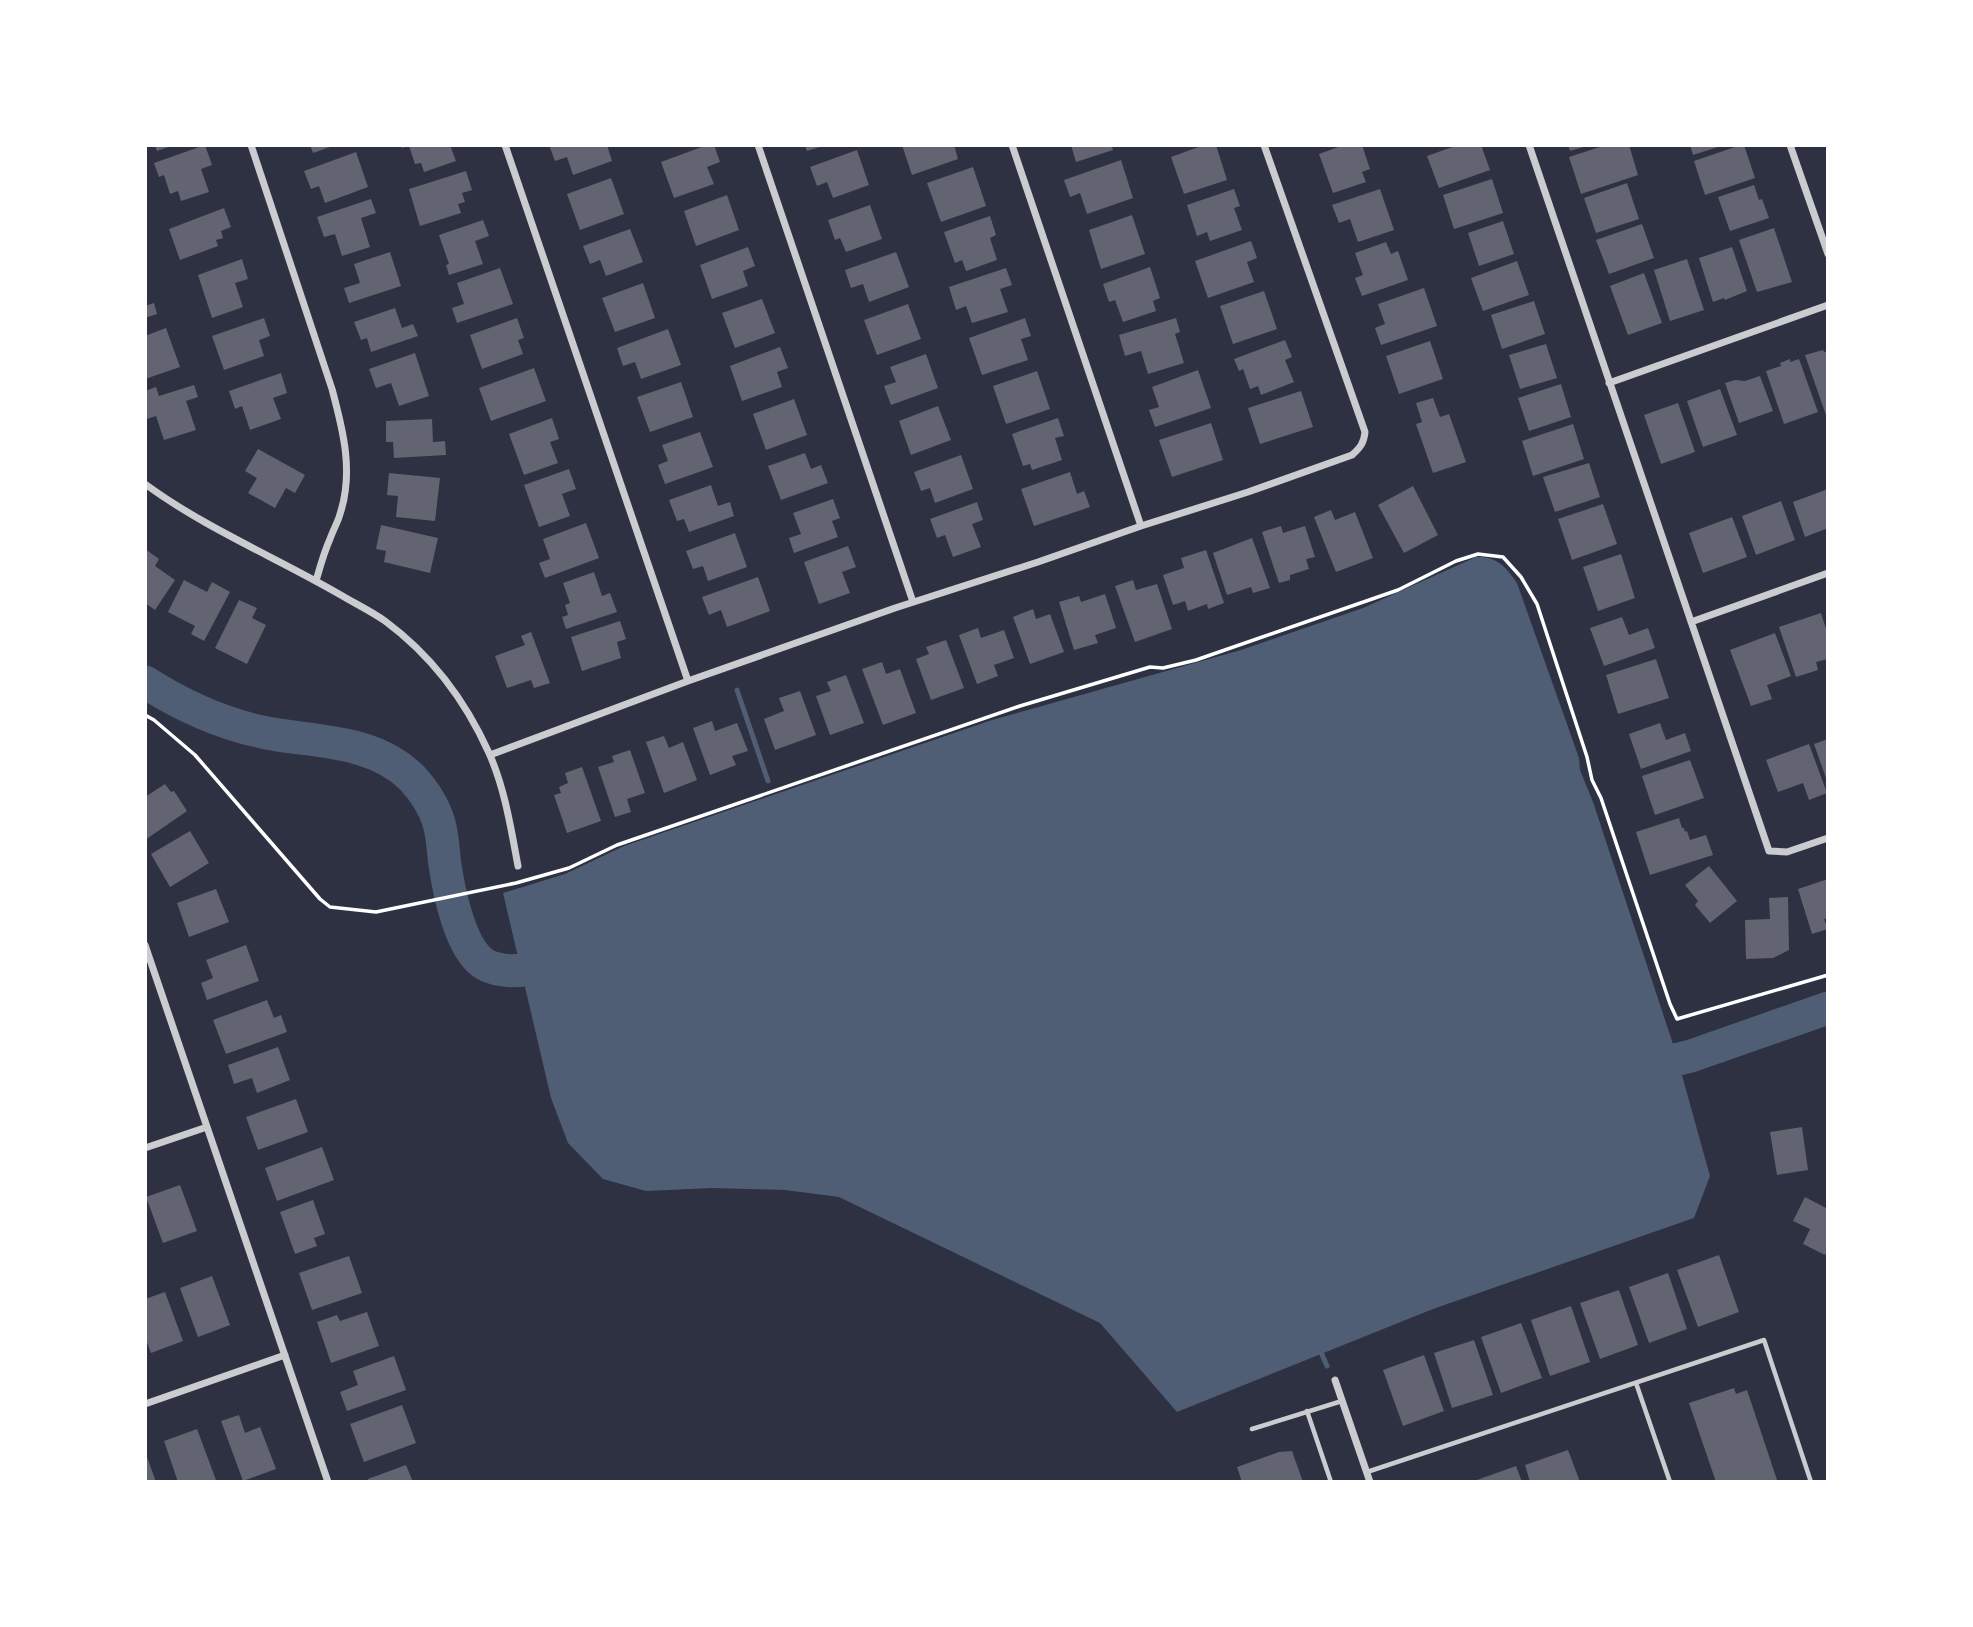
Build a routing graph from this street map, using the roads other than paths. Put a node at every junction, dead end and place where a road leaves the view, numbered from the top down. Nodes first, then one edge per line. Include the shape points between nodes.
1 (251, 145) edge
2 (505, 145) edge
3 (758, 145) edge
4 (1013, 145) edge
5 (1264, 145) edge
6 (1529, 145) edge
7 (1790, 145) edge
8 (1828, 254) edge
9 (1828, 305) edge
10 (1609, 383) junction
11 (145, 484) edge
12 (1140, 526) junction
13 (1828, 573) edge
14 (316, 580) junction
15 (914, 602) junction
16 (1691, 622) junction
17 (688, 681) junction
18 (490, 754) junction
19 (1828, 838) edge
20 (518, 866) dead end
21 (145, 945) edge
22 (207, 1127) junction
23 (145, 1148) edge
24 (285, 1355) junction
25 (1335, 1380) dead end
26 (1636, 1382) junction
27 (1342, 1401) junction
28 (145, 1404) edge
29 (1307, 1411) junction
30 (1252, 1429) dead end
31 (1367, 1472) junction
32 (328, 1482) edge
33 (1331, 1482) edge
34 (1370, 1482) edge
35 (1670, 1482) edge
36 (1811, 1482) edge

1 - 14 street via 332,389 347,454 341,513
2 - 17 street
3 - 15 street
4 - 12 street
5 - 12 street via 1365,441 1352,456
6 - 10 street
7 - 8 street
9 - 10 street
10 - 16 street
11 - 14 street via 174,505
12 - 15 street
13 - 16 street
14 - 18 street via 384,620 419,649 449,684
15 - 17 street
16 - 19 street via 1769,851 1787,852
17 - 18 street
18 - 20 street
21 - 22 street
22 - 23 street
22 - 24 street
24 - 28 street
24 - 32 street
25 - 27 street
26 - 31 lane
26 - 35 lane
26 - 36 lane via 1764,1340
27 - 29 lane
27 - 31 street
29 - 30 lane
29 - 33 lane
31 - 34 street

